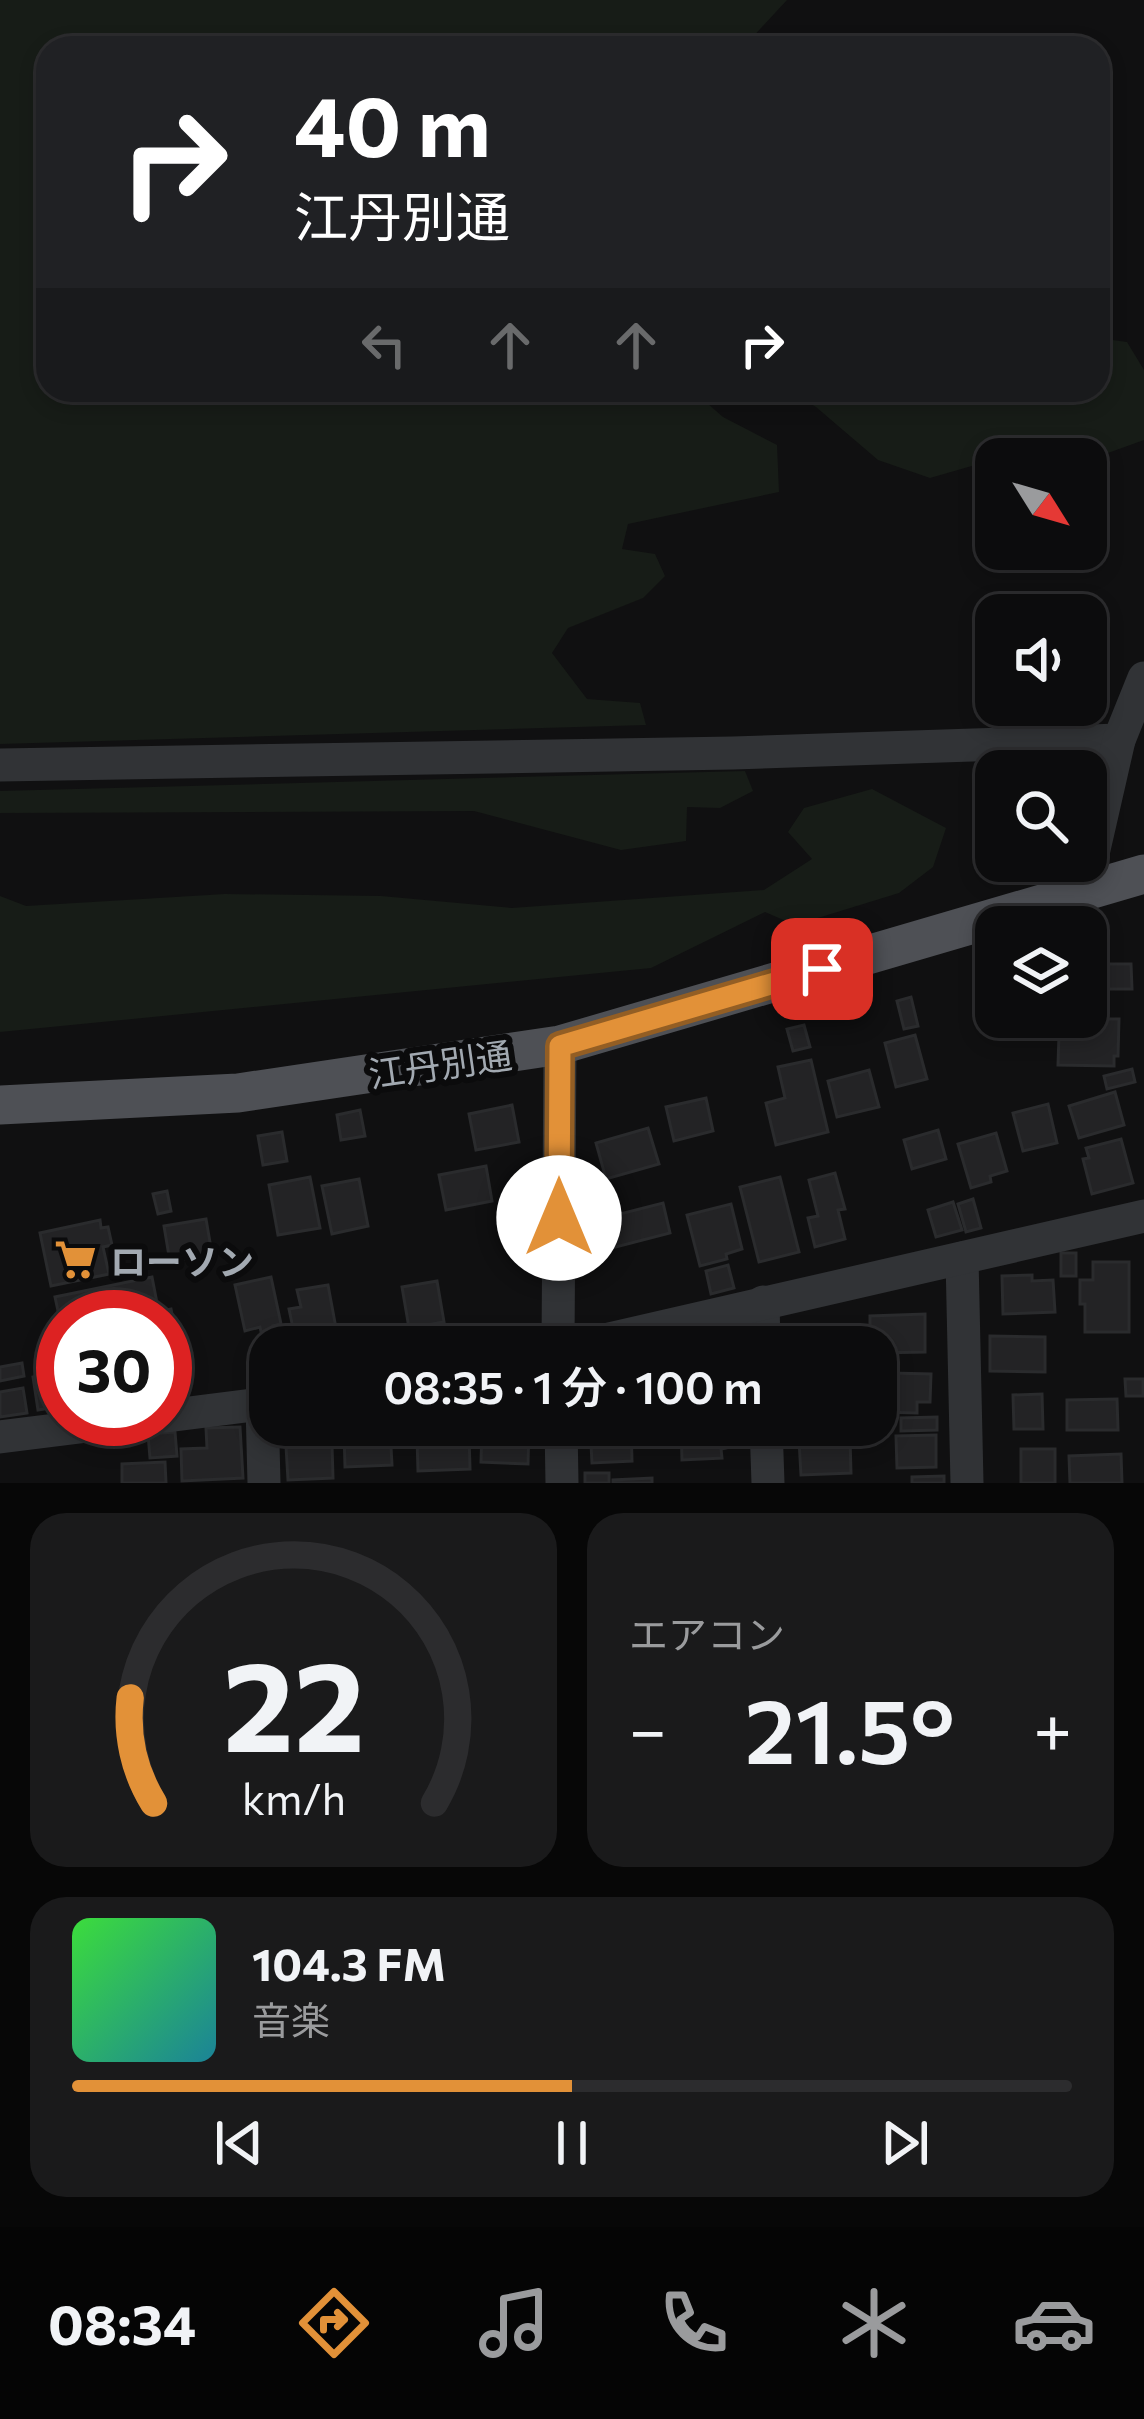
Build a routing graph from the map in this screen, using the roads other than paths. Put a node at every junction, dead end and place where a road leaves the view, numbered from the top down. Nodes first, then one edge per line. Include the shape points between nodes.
1 (1144, 678) edge
2 (1118, 740) junction
3 (0, 765) edge
4 (1144, 874) edge
5 (1084, 893) junction
6 (560, 1046) junction
7 (0, 1105) edge
8 (1144, 1216) edge
9 (962, 1258) junction
10 (763, 1302) junction
11 (558, 1326) edge
12 (662, 1326) edge
13 (764, 1326) edge
14 (249, 1406) edge
15 (192, 1413) edge
16 (36, 1432) edge
17 (0, 1437) edge
18 (265, 1446) edge
19 (561, 1446) edge
20 (767, 1446) edge
21 (264, 1483) edge
22 (562, 1483) edge
23 (768, 1483) edge
24 (967, 1483) edge

1 - 2 street
2 - 3 street
2 - 5 street
4 - 5 main road, 江丹別通
5 - 6 main road, 江丹別通
6 - 7 main road, 江丹別通 via 238,1093
6 - 11 street
8 - 9 street
9 - 10 street
9 - 24 street
10 - 12 street
10 - 13 street
14 - 15 street
16 - 17 street
18 - 21 street
19 - 22 street
20 - 23 street

